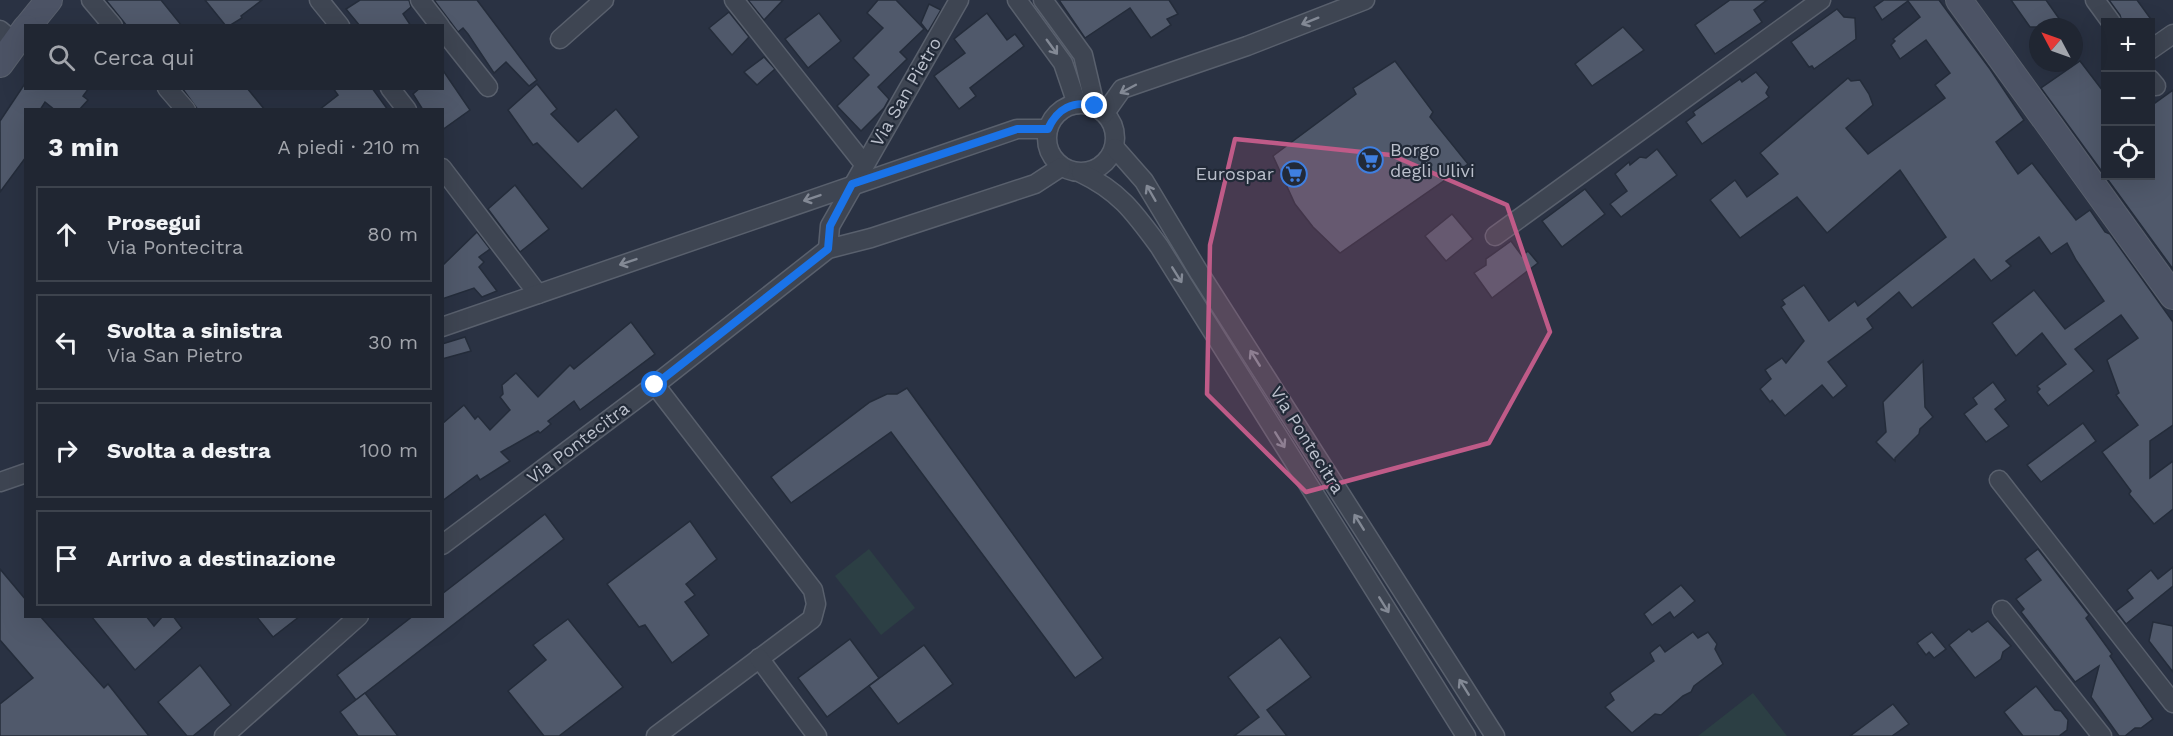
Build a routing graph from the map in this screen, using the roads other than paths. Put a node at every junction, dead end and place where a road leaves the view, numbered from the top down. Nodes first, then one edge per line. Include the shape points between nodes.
1 (49, 0) edge
2 (91, 0) edge
3 (319, 0) edge
4 (420, 0) edge
5 (604, 0) edge
6 (734, 0) edge
7 (959, 0) edge
8 (1017, 0) edge
9 (1042, 0) edge
10 (1365, 0) edge
11 (1821, 0) edge
12 (1959, 0) edge
13 (2095, 0) edge
14 (2108, 18) edge
15 (24, 24) edge
16 (111, 24) edge
17 (338, 24) edge
18 (439, 24) edge
19 (17, 31) edge
20 (444, 31) edge
21 (2173, 34) edge
22 (560, 39) dead end
23 (2155, 47) edge
24 (0, 64) edge
25 (488, 87) dead end
26 (170, 90) edge
27 (392, 90) edge
28 (184, 108) edge
29 (405, 108) edge
30 (1092, 108) junction
31 (1048, 129) junction
32 (1114, 148) junction
33 (864, 164) junction
34 (1061, 167) junction
35 (444, 171) edge
36 (1081, 173) junction
37 (852, 184) junction
38 (1495, 236) dead end
39 (828, 249) junction
40 (538, 294) junction
41 (2173, 296) edge
42 (444, 326) edge
43 (655, 385) junction
44 (24, 474) edge
45 (2000, 480) dead end
46 (0, 482) edge
47 (444, 543) edge
48 (2002, 610) dead end
49 (357, 618) edge
50 (759, 658) junction
51 (2173, 703) edge
52 (1482, 715) junction
53 (1460, 734) edge
54 (227, 735) edge
55 (656, 736) edge
56 (817, 736) edge
57 (1495, 736) edge
58 (2102, 736) edge

1 - 15 street
2 - 16 street
3 - 17 street
4 - 18 street
5 - 22 street
6 - 33 street
7 - 33 street, Via San Pietro
8 -> 30 street
9 - 30 street via 1083,55
10 -> 30 street via 1122,89
11 - 38 street
12 - 41 street
13 - 14 street
19 - 24 street
20 - 25 street
21 - 23 street
26 - 28 street
27 - 29 street
30 - 31 street via 1068,106
30 - 32 street via 1114,126
31 - 34 street via 1047,143
31 - 37 street via 1017,129
32 - 36 street via 1101,167
52 -> 32 street, Via Pontecitra via 1144,181
33 - 37 street, Via San Pietro
34 - 36 street
34 - 39 street, Via Pontecitra via 1035,184
35 - 40 street
36 -> 53 street, Via Pontecitra via 1118,195 1158,246
37 - 39 street, Via San Pietro via 830,226
37 -> 40 street
39 - 43 street, Via Pontecitra
40 - 42 street
43 - 47 street, Via Pontecitra
43 - 50 street via 813,590 816,604 812,619
44 - 46 street
45 - 51 street
48 - 58 street
49 - 54 street
50 - 55 street
50 - 56 street
52 - 53 street
52 - 57 street, Via Pontecitra

